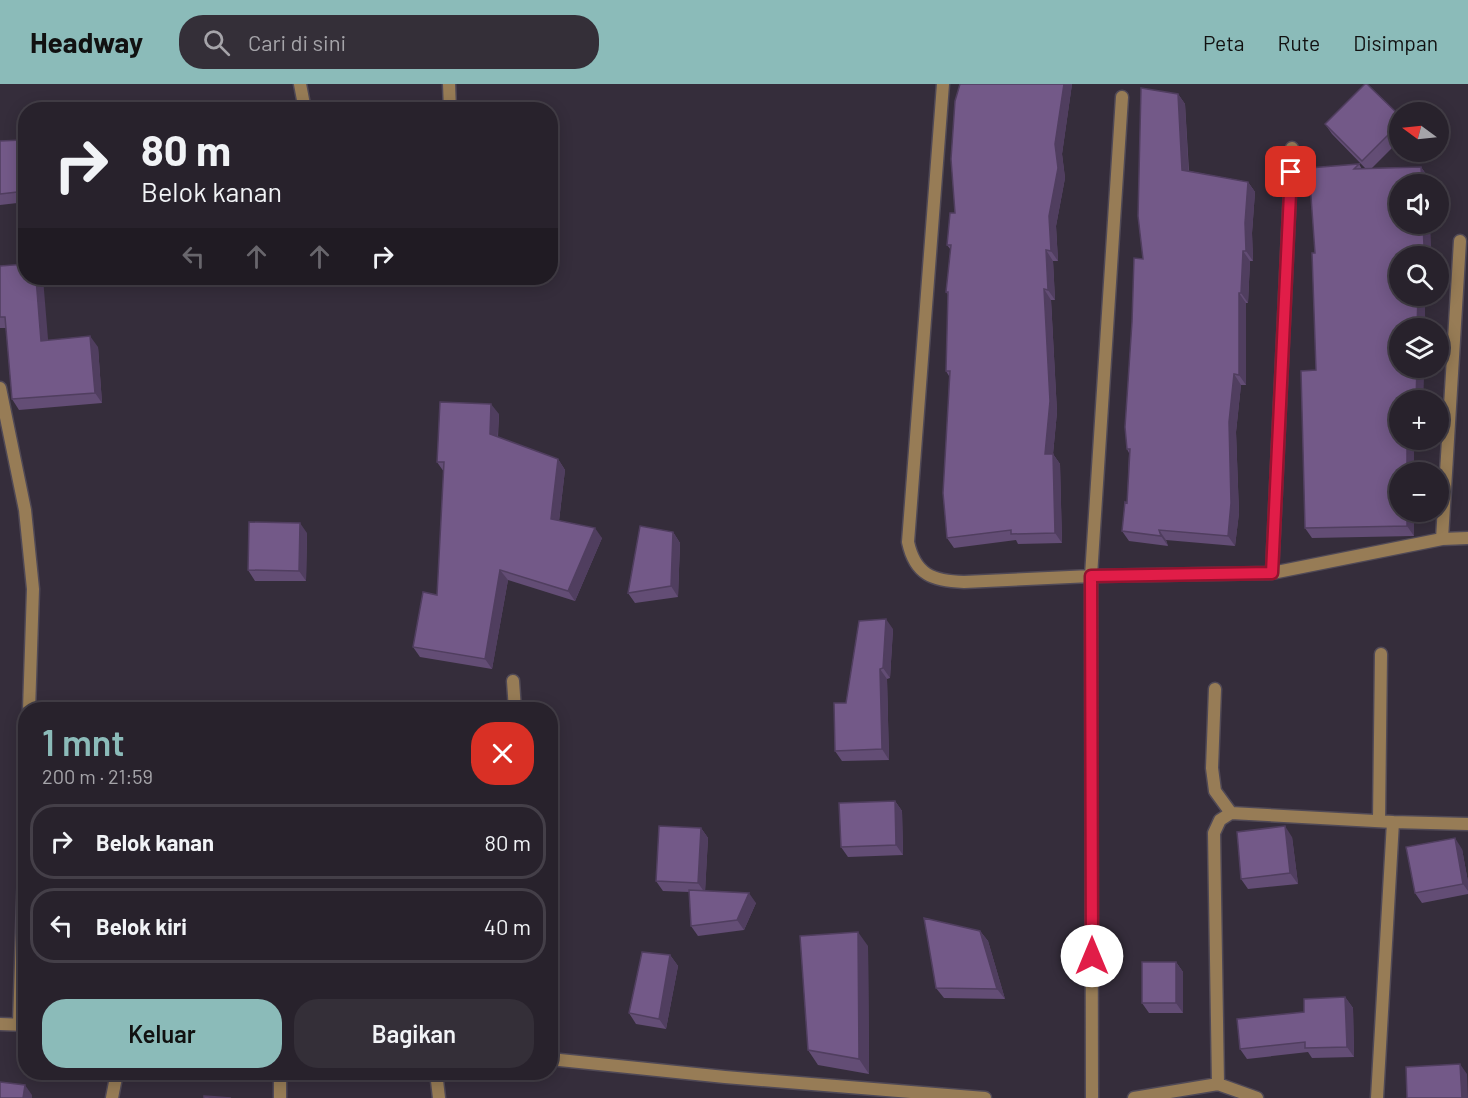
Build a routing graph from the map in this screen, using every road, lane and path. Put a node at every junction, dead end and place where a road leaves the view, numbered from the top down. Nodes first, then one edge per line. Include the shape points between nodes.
1 (300, 84) edge
2 (448, 84) edge
3 (943, 84) edge
4 (1122, 97) dead end
5 (303, 102) edge
6 (449, 102) edge
7 (1292, 148) dead end
8 (1460, 241) dead end
9 (0, 388) edge
10 (1468, 538) edge
11 (1442, 539) junction
12 (1272, 573) junction
13 (1091, 576) junction
14 (1381, 654) dead end
15 (513, 681) dead end
16 (1215, 689) dead end
17 (29, 702) edge
18 (514, 702) edge
19 (1231, 813) junction
20 (1378, 821) junction
21 (1393, 822) junction
22 (1468, 824) edge
23 (0, 1024) edge
24 (18, 1025) edge
25 (558, 1060) edge
26 (115, 1080) edge
27 (280, 1080) edge
28 (437, 1080) edge
29 (1218, 1084) junction
30 (112, 1098) edge
31 (280, 1098) edge
32 (439, 1098) edge
33 (985, 1098) edge
34 (1092, 1098) edge
35 (1134, 1098) edge
36 (1257, 1098) edge
37 (1377, 1098) edge

1 - 5 street
2 - 6 street
3 - 13 street via 908,543 911,558 922,572 943,581
4 - 13 street
7 - 12 street
8 - 11 street
9 - 17 street via 25,510 33,589
10 - 11 street
11 - 12 street
12 - 13 street
13 - 34 street
14 - 20 street
15 - 18 street
16 - 19 street via 1212,768 1215,791
19 - 20 street
19 - 29 street via 1220,820 1214,833
20 - 21 street
21 - 22 street
21 - 37 street
23 - 24 street
25 - 33 street
26 - 30 street
27 - 31 street
28 - 32 street
29 - 35 street
29 - 36 street

